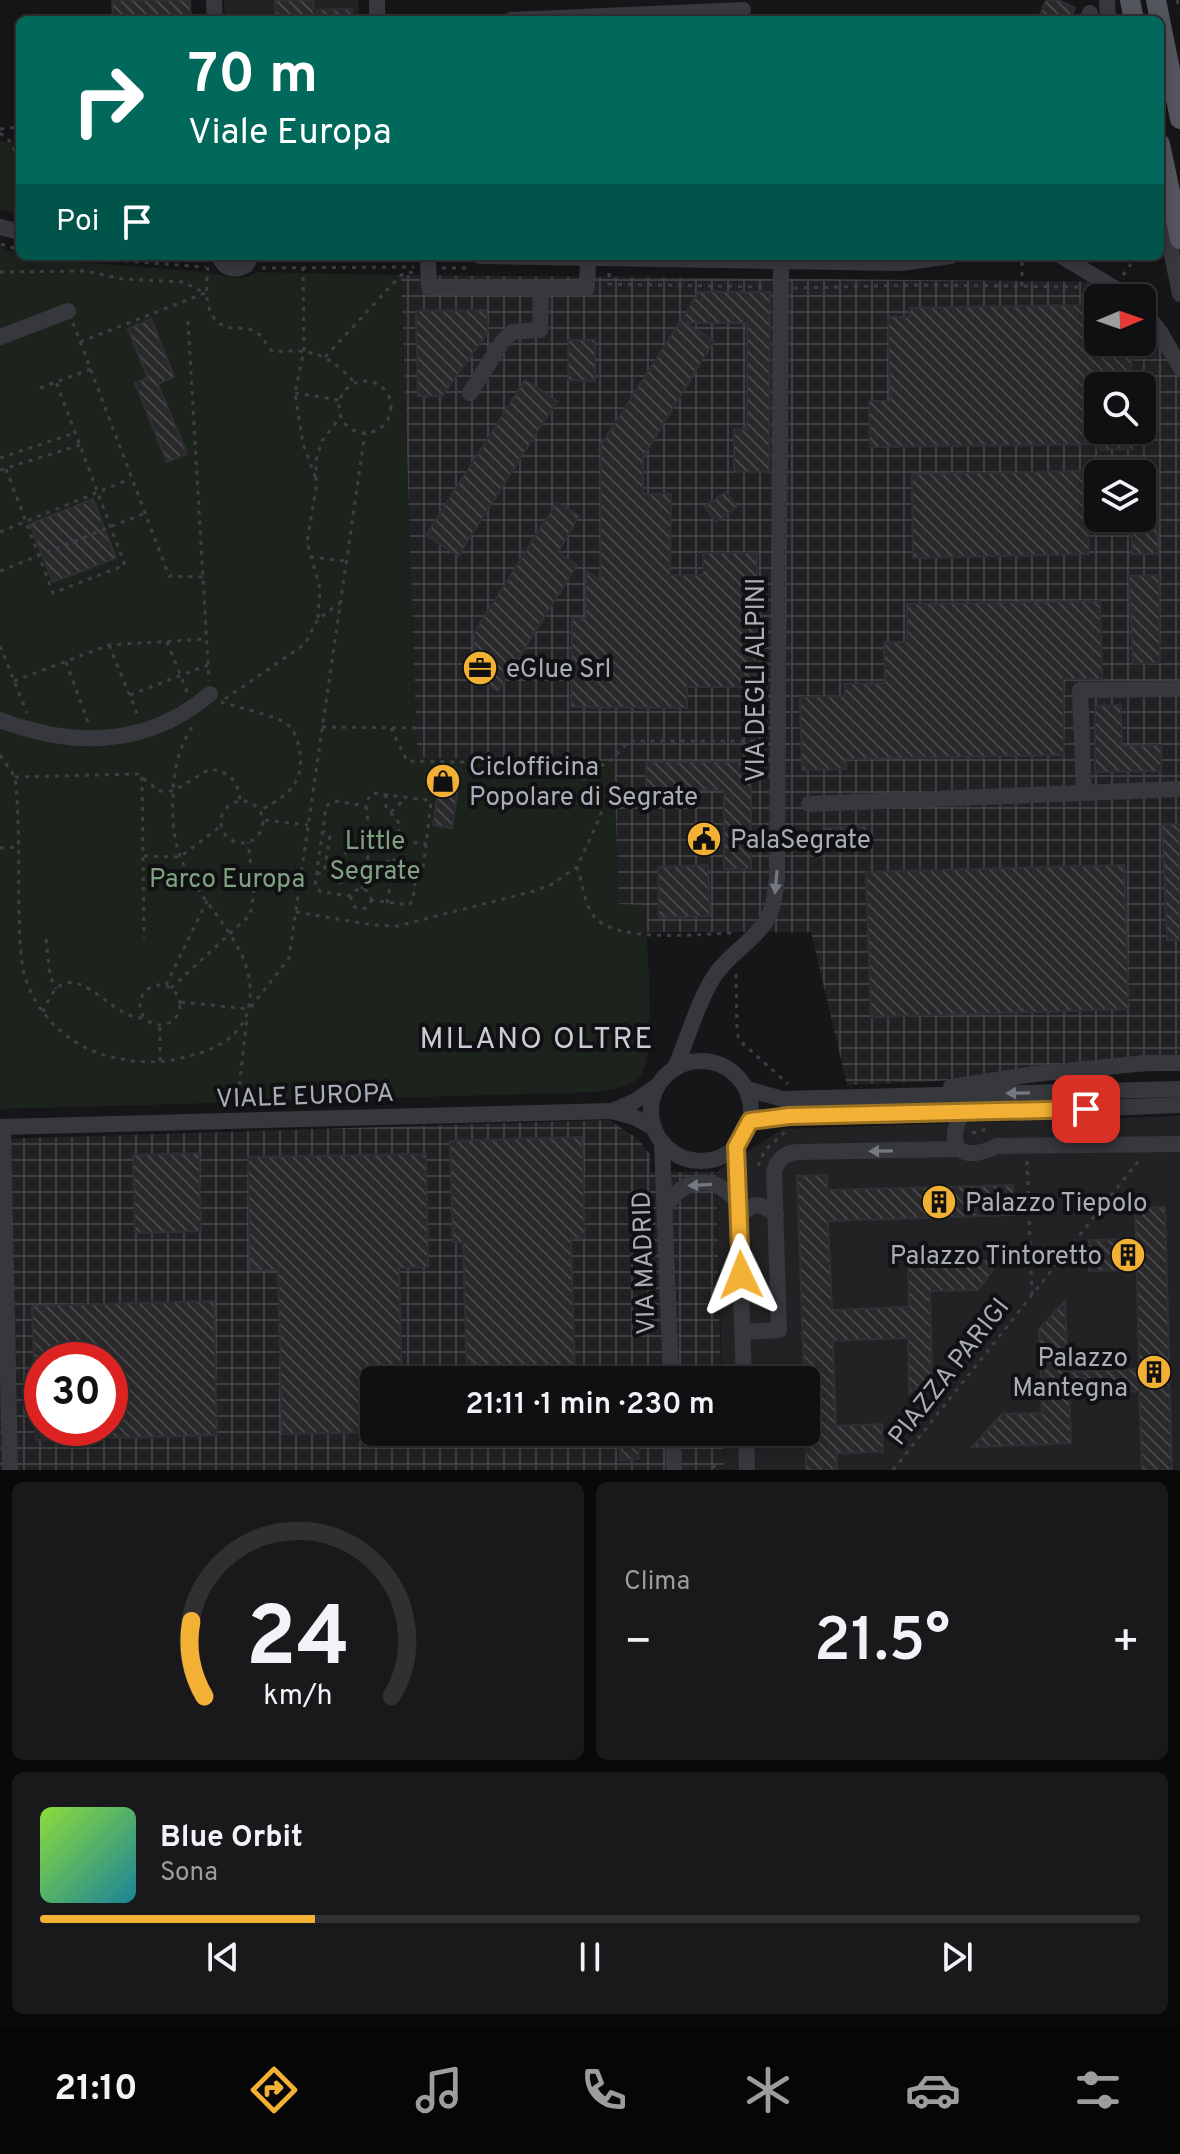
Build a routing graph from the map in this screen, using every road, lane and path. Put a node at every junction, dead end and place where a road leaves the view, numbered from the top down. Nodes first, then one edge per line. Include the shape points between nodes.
1 (1177, 0) edge
2 (743, 10) edge
3 (1180, 10) edge
4 (604, 16) edge
5 (1164, 32) edge
6 (1174, 72) edge
7 (1180, 119) edge
8 (0, 131) edge
9 (16, 155) edge
10 (1164, 161) edge
11 (1170, 186) edge
12 (1164, 224) edge
13 (1180, 239) edge
14 (214, 260) edge
15 (216, 260) edge
16 (249, 260) edge
17 (588, 260) edge
18 (772, 260) edge
19 (930, 260) edge
20 (1022, 260) edge
21 (1068, 260) edge
22 (1134, 260) edge
23 (781, 261) junction
24 (428, 262) edge
25 (303, 267) dead end
26 (609, 271) dead end
27 (0, 272) edge
28 (1109, 284) edge
29 (1116, 284) edge
30 (1022, 286) junction
31 (1084, 287) edge
32 (541, 288) junction
33 (781, 288) junction
34 (205, 293) junction
35 (1180, 294) edge
36 (68, 311) joint
37 (188, 321) dead end
38 (1156, 327) edge
39 (0, 337) edge
40 (80, 342) junction
41 (304, 350) junction
42 (325, 357) junction
43 (1180, 367) edge
44 (91, 369) junction
45 (56, 382) junction
46 (355, 383) junction
47 (40, 388) dead end
48 (295, 393) junction
49 (470, 393) dead end
50 (340, 401) junction
51 (341, 416) junction
52 (75, 433) junction
53 (365, 433) junction
54 (80, 445) junction
55 (0, 458) edge
56 (6, 469) junction
57 (0, 470) edge
58 (132, 478) junction
59 (316, 479) junction
60 (97, 492) junction
61 (145, 513) junction
62 (26, 521) junction
63 (110, 526) junction
64 (0, 532) edge
65 (38, 555) junction
66 (310, 557) junction
67 (346, 561) junction
68 (0, 571) edge
69 (203, 577) junction
70 (340, 603) junction
71 (318, 619) junction
72 (206, 639) junction
73 (167, 642) junction
74 (109, 645) junction
75 (0, 646) edge
76 (66, 662) junction
77 (208, 665) junction
78 (181, 676) junction
79 (14, 681) junction
80 (1180, 689) edge
81 (130, 695) junction
82 (214, 701) junction
83 (197, 713) junction
84 (0, 720) edge
85 (322, 727) junction
86 (391, 728) junction
87 (425, 728) dead end
88 (144, 731) junction
89 (34, 732) junction
90 (94, 739) junction
91 (779, 742) junction
92 (0, 755) edge
93 (576, 765) junction
94 (15, 777) junction
95 (142, 777) junction
96 (1180, 789) edge
97 (173, 791) junction
98 (1084, 793) junction
99 (386, 794) junction
100 (407, 797) junction
101 (240, 800) junction
102 (809, 804) dead end
103 (366, 806) junction
104 (260, 810) junction
105 (391, 812) junction
106 (264, 820) junction
107 (308, 825) junction
108 (221, 826) junction
109 (323, 831) junction
110 (348, 837) dead end
111 (398, 840) junction
112 (248, 842) junction
113 (426, 844) junction
114 (18, 847) junction
115 (0, 848) edge
116 (368, 852) junction
117 (144, 856) junction
118 (180, 857) junction
119 (394, 861) junction
120 (344, 863) junction
121 (365, 866) junction
122 (577, 867) junction
123 (383, 869) junction
124 (403, 873) junction
125 (317, 874) junction
126 (416, 874) junction
127 (391, 880) junction
128 (340, 884) dead end
129 (362, 889) junction
130 (351, 896) junction
131 (370, 900) junction
132 (207, 901) junction
133 (387, 903) junction
134 (296, 912) junction
135 (229, 933) junction
136 (741, 933) dead end
137 (144, 938) dead end
138 (46, 939) dead end
139 (166, 985) junction
140 (171, 988) junction
141 (56, 989) junction
142 (180, 1002) junction
143 (248, 1009) junction
144 (43, 1012) junction
145 (145, 1018) junction
146 (160, 1025) junction
147 (160, 1061) junction
148 (1180, 1063) edge
149 (675, 1068) junction
150 (657, 1086) junction
151 (746, 1089) junction
152 (1180, 1089) edge
153 (921, 1095) junction
154 (1180, 1105) edge
155 (612, 1111) junction
156 (962, 1113) junction
157 (234, 1121) junction
158 (750, 1121) junction
159 (2, 1127) edge
160 (654, 1128) junction
161 (662, 1143) junction
162 (1153, 1144) junction
163 (1180, 1144) edge
164 (1027, 1146) junction
165 (736, 1147) junction
166 (959, 1149) junction
167 (665, 1208) junction
168 (739, 1211) junction
169 (776, 1215) junction
170 (1032, 1295) junction
171 (742, 1332) junction
172 (671, 1366) edge
173 (743, 1366) edge
174 (673, 1446) edge
175 (746, 1446) edge
176 (10, 1470) edge
177 (674, 1470) edge
178 (747, 1470) edge
179 (893, 1470) edge

1 - 3 path
2 - 4 street
5 - 6 main road
6 - 7 main road
8 - 9 path
10 - 11 main road
11 - 13 main road
12 - 35 street
14 - 34 path
15 - 16 street via 233,269
17 - 32 street via 587,288
18 - 23 street
19 - 23 street
20 - 30 path
21 - 28 street
22 - 29 path
23 - 33 street, VIA DEGLI ALPINI
24 - 32 street via 429,287
24 - 42 path via 401,275
25 - 41 path
26 - 33 path via 609,284
27 - 34 path via 85,271 183,282
30 - 31 path
30 - 33 path
32 - 49 street via 540,330 512,332
33 - 91 street, VIA DEGLI ALPINI
34 - 40 path
34 - 41 path via 210,311 228,328 250,329 273,352
36 - 39 street
36 - 40 path
37 - 69 path
38 - 43 street
40 - 44 path
41 - 42 path
41 - 48 path
42 - 46 path
44 - 45 path
44 - 58 path
45 - 47 path
45 - 52 path
46 - 50 path
46 - 53 path via 379,385 391,406 387,422
48 - 50 path
48 - 59 path via 303,444
50 - 51 path
51 - 53 path via 351,429
51 - 59 path via 322,441
52 - 54 path
52 - 55 path
53 - 67 path
54 - 56 path
54 - 60 path
56 - 57 path
56 - 62 path
58 - 60 path
58 - 61 path
59 - 66 path via 307,542
60 - 62 path
60 - 63 path
61 - 63 path
61 - 69 path via 169,576
62 - 64 path
62 - 65 path
63 - 65 path
63 - 65 path via 125,565 53,593
65 - 68 path
66 - 67 path
66 - 71 path via 320,589
67 - 70 path
69 - 72 path
70 - 71 path
70 - 85 path
71 - 82 path via 305,644
72 - 73 path
72 - 77 path
73 - 74 path
73 - 78 path
74 - 76 path
74 - 81 path
75 - 79 path
76 - 79 path
76 - 90 path
77 - 78 path
77 - 82 path
78 - 81 path
78 - 83 path
79 - 89 path
80 - 98 street via 1080,690
81 - 88 path
82 - 83 street
82 - 104 path via 287,724 296,735 300,776 283,799
83 - 88 street
83 - 97 path via 175,768
84 - 89 street
85 - 86 path
85 - 107 path
86 - 87 path
86 - 93 path via 407,761
88 - 90 street
89 - 90 street
91 - 93 path via 629,741 603,765
91 -> 149 street, VIA DEGLI ALPINI via 774,900 767,920 714,977
92 - 94 path
93 - 122 path via 602,808
94 - 95 path
94 - 114 path
95 - 97 path via 152,788
95 - 117 path
96 - 98 street
97 - 101 path via 210,769 233,778
97 - 118 path
98 - 102 street
99 - 100 path
99 - 103 path via 372,793
99 - 105 path
100 - 105 path
100 - 113 path via 431,803
101 - 104 path
101 - 108 path via 225,809
103 - 109 path via 330,802
103 - 116 path
104 - 106 path
105 - 111 path via 400,824
106 - 107 path
106 - 112 path via 260,834
107 - 134 path
108 - 112 path via 231,840
108 - 118 path
109 - 125 path
109 - 125 path via 330,836 324,872
110 - 120 path
111 - 113 path
111 - 116 path via 383,839
111 - 119 path
112 - 135 path via 254,905
113 - 126 path via 423,869
114 - 115 path
114 - 144 path via 25,975
116 - 121 path
117 - 118 path
117 - 137 path
118 - 132 path
119 - 123 path
119 - 124 path
120 - 121 path
120 - 128 path
121 - 123 path
121 - 129 path
122 - 134 path via 534,891 413,924 386,927
122 - 136 path via 592,914 608,927 646,935
123 - 127 path
124 - 126 path
124 - 127 path
125 - 130 path via 315,886 324,892
126 - 133 path via 411,904
127 - 133 path
129 - 130 path
129 - 131 path
130 - 131 path via 353,906 360,909
131 - 133 path
132 - 135 path
132 - 139 path
134 - 143 path via 289,958
135 - 140 path
135 - 143 path via 249,972
138 - 141 path
139 - 140 path
139 - 145 path via 157,984 143,994
140 - 142 path
141 - 144 path
141 - 145 path via 77,983 134,1019
142 - 143 path
142 - 146 path via 175,1018
143 - 147 path via 242,1027 229,1040 208,1051
143 - 157 path
144 - 147 path via 83,1048 112,1058
145 - 146 path
146 - 147 path
148 - 153 street via 1035,1074
149 - 150 street, VIALE EUROPA
149 - 151 street via 695,1061 715,1063
150 - 155 street, VIALE EUROPA
150 - 160 street via 651,1107
151 - 153 street via 783,1099
151 - 158 street
152 -> 153 street
154 - 156 street
155 - 157 street, VIALE EUROPA
155 - 160 street, VIALE EUROPA
156 - 158 street
156 - 166 street via 954,1131
157 - 159 street, VIALE EUROPA
158 - 165 street
159 - 176 street
160 - 161 street
161 - 165 street via 679,1156 699,1161 719,1158
161 - 167 street, VIA MADRID
162 - 163 street
162 - 164 street
162 - 170 path, PIAZZA PARIGI
164 - 166 street via 997,1146 970,1155
164 - 170 path, PIAZZA PARIGI
165 - 168 street
166 -> 169 street via 788,1153 774,1171
168 -> 167 street via 729,1191 702,1182 684,1186
167 - 172 street, VIA MADRID
168 - 169 street via 755,1205
168 - 171 street
169 - 171 street via 779,1330
170 - 179 path, PIAZZA PARIGI
171 - 173 street
174 - 177 street
175 - 178 street

